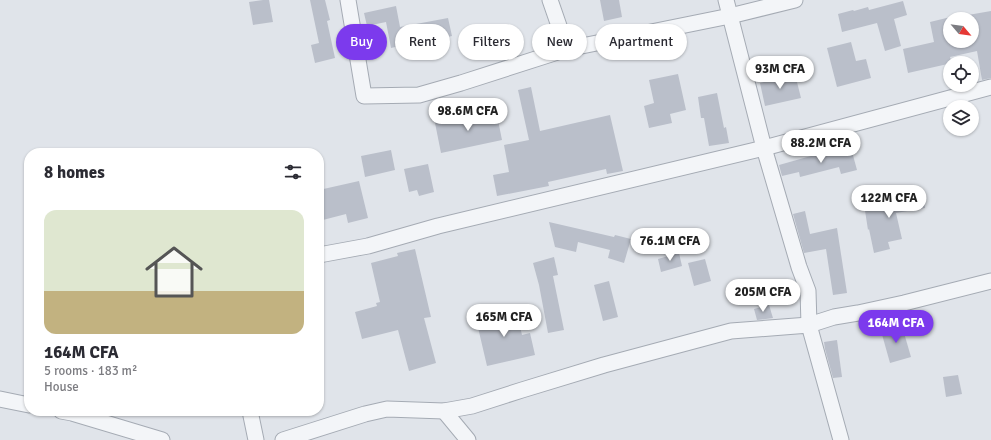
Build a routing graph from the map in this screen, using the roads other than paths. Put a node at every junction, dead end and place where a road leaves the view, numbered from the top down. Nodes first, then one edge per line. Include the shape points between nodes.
1 (348, 0) edge
2 (550, 0) edge
3 (726, 0) edge
4 (795, 0) edge
5 (730, 16) junction
6 (558, 24) edge
7 (587, 45) edge
8 (532, 60) edge
9 (991, 86) edge
10 (764, 148) junction
11 (324, 254) edge
12 (991, 281) edge
13 (809, 325) junction
14 (0, 399) edge
15 (24, 404) edge
16 (444, 411) junction
17 (82, 416) edge
18 (251, 416) edge
19 (162, 440) edge
20 (256, 440) edge
21 (283, 440) edge
22 (468, 440) edge
23 (841, 440) edge

1 - 8 street via 364,96 419,95
2 - 6 street
3 - 5 street
4 - 5 street
5 - 7 street
5 - 10 street
9 - 10 street
10 - 11 street via 438,226 368,246
10 - 13 street via 798,267 808,291
12 - 13 street
13 - 16 street via 731,332 604,365 472,406
13 - 23 street
14 - 15 street
16 - 21 street via 387,409
16 - 22 street
17 - 19 street
18 - 20 street

